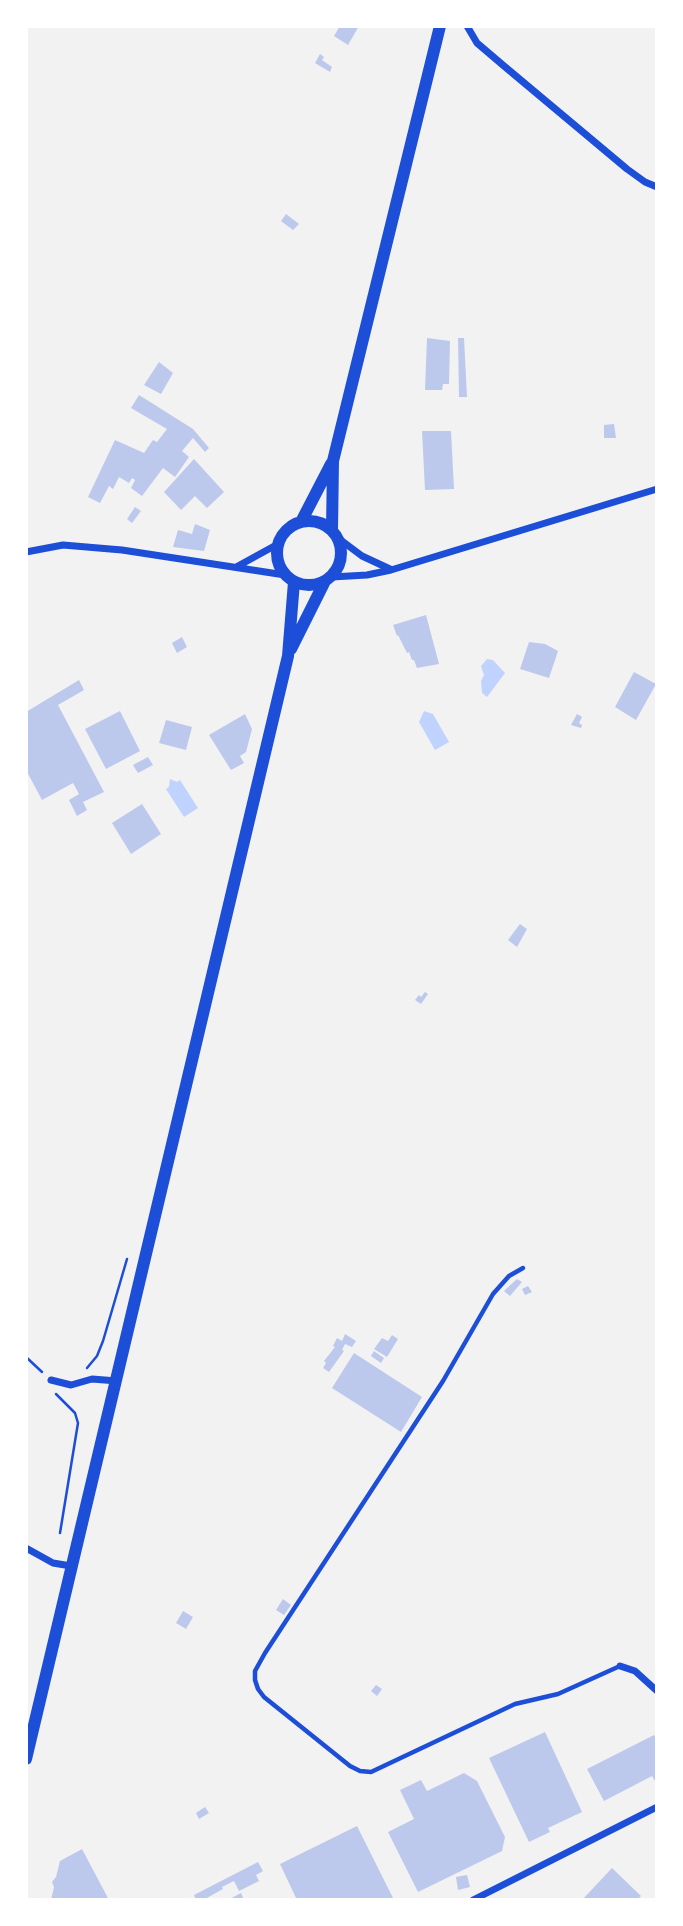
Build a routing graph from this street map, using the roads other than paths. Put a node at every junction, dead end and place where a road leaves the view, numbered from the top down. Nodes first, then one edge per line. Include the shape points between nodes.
1 (440, 26) edge
2 (467, 26) edge
3 (657, 187) edge
4 (333, 461) junction
5 (657, 489) edge
6 (301, 522) junction
7 (335, 534) junction
8 (278, 544) junction
9 (26, 552) edge
10 (238, 567) junction
11 (391, 570) junction
12 (289, 579) junction
13 (328, 580) junction
14 (288, 656) junction
15 (523, 1268) dead end
16 (51, 1380) road end
17 (117, 1381) junction
18 (26, 1548) edge
19 (71, 1566) junction
20 (621, 1666) joint
21 (657, 1691) edge
22 (26, 1759) edge
23 (657, 1807) edge
24 (473, 1900) edge

1 - 4 main road
2 - 3 street via 477,43 504,66 627,169
4 - 6 main road
4 - 7 main road
5 - 11 street
6 - 7 main road via 323,523
6 - 8 main road via 291,526
7 - 11 street via 362,556
7 - 13 main road via 341,558
8 - 10 street
8 - 12 main road via 279,566
9 - 10 street via 63,545
10 - 12 street
11 - 13 street
12 - 13 main road via 303,586
12 - 14 main road
13 - 14 main road
14 - 17 main road
15 - 20 lane via 493,1294 443,1381 265,1653 255,1680 264,1698 350,1766 371,1772 515,1704 558,1695
16 - 17 street via 71,1385 92,1378
17 - 19 main road
18 - 19 street via 53,1563
19 - 22 main road
20 - 21 street via 635,1671
23 - 24 street

